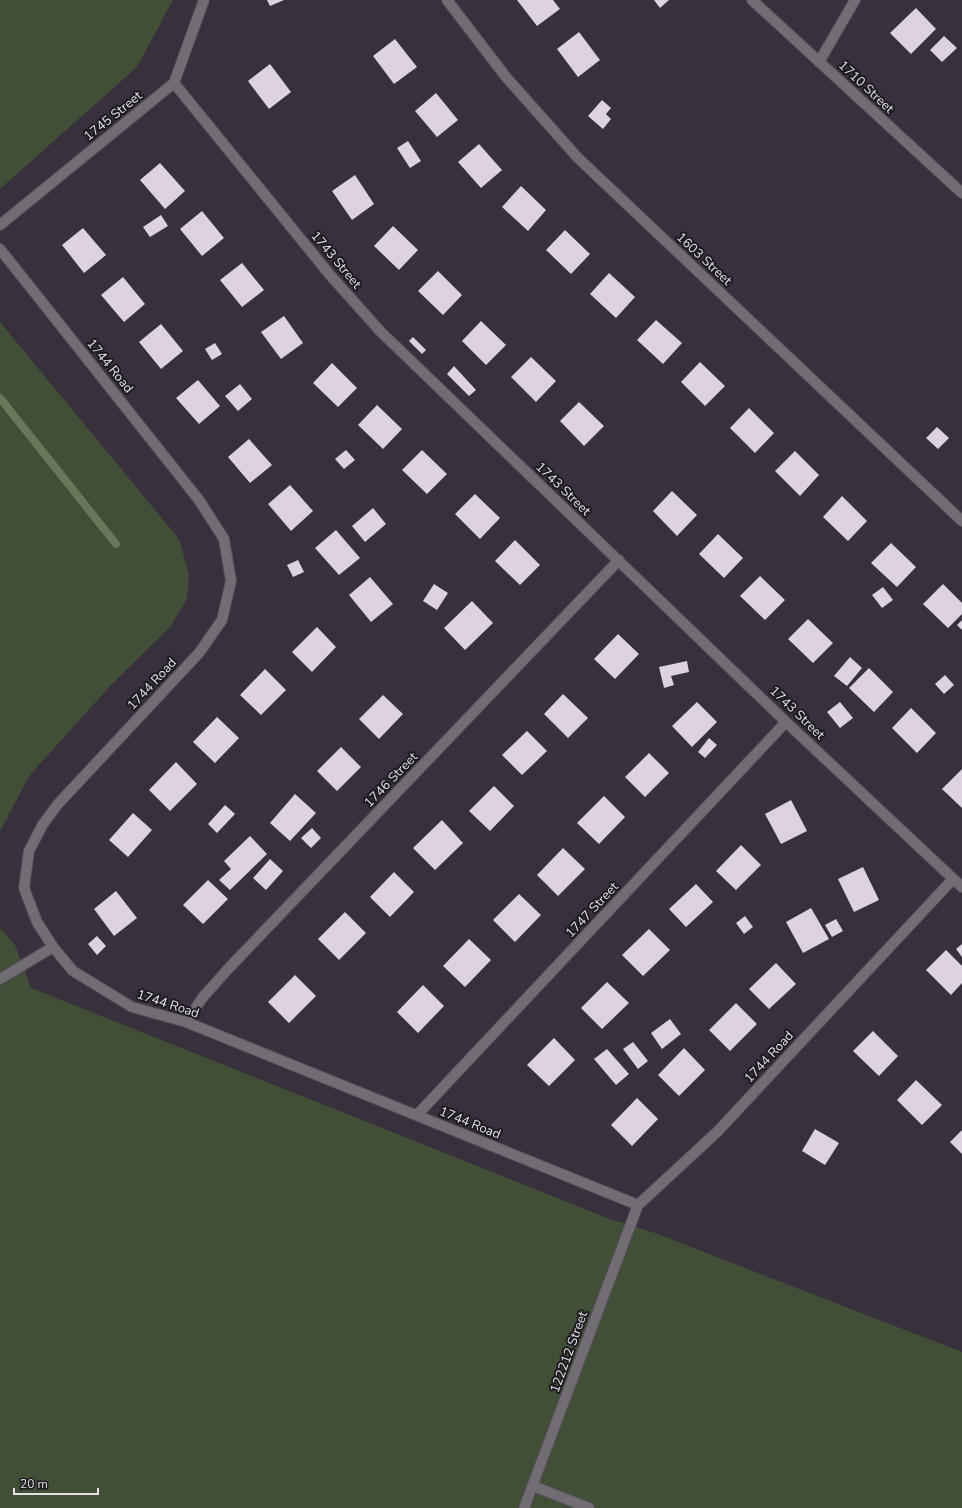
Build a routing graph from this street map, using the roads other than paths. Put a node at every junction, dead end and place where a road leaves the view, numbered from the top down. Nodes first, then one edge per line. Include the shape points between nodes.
1 (204, 0) edge
2 (447, 0) edge
3 (752, 0) edge
4 (855, 0) edge
5 (819, 62) junction
6 (174, 83) junction
7 (962, 193) edge
8 (0, 225) edge
9 (0, 249) edge
10 (962, 521) edge
11 (619, 560) junction
12 (786, 722) junction
13 (953, 879) junction
14 (962, 887) edge
15 (53, 947) junction
16 (0, 979) edge
17 (186, 1022) junction
18 (417, 1116) junction
19 (638, 1205) junction
20 (533, 1486) junction
21 (524, 1508) edge
22 (589, 1508) edge

1 - 6 street
2 - 10 street, 1603 Street via 506,77 578,158
3 - 5 street, 1710 Street
4 - 5 street
5 - 7 street, 1710 Street
6 - 8 street, 1745 Street
6 - 11 street, 1743 Street via 330,275 381,332
9 - 15 street, 1744 Road via 199,500 224,539 231,581 222,620 199,653 58,804 43,824 30,851 24,888 37,922
11 - 12 street, 1743 Street
11 - 17 street, 1746 Street via 228,969 203,997
12 - 13 street, 1743 Street
12 - 18 street, 1747 Street
13 - 14 street, 1743 Street
13 - 19 street, 1744 Road via 716,1132
15 - 16 street
15 - 17 street, 1744 Road via 73,971 132,1007
17 - 18 street, 1744 Road
18 - 19 street, 1744 Road
19 - 20 street, 122212 Street
20 - 21 street, 122212 Street
20 - 22 street

